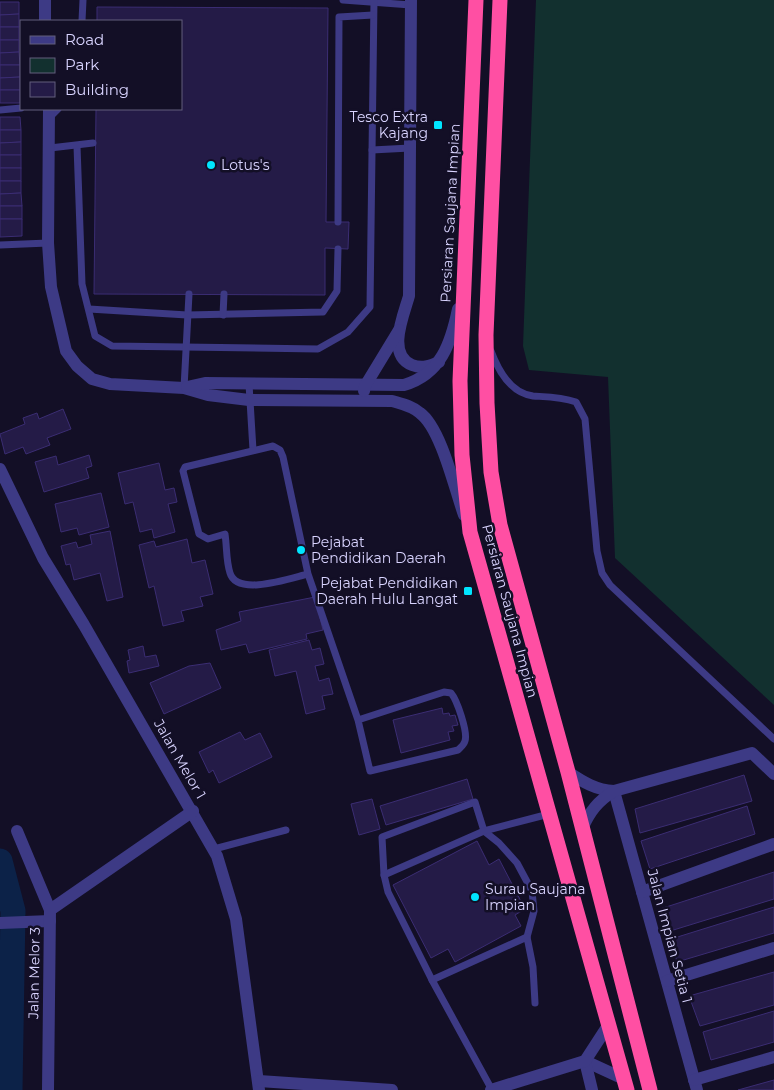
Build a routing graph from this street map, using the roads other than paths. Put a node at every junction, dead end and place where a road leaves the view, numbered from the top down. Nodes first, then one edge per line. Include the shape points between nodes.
1 (45, 0) edge
2 (83, 0) edge
3 (342, 0) edge
4 (374, 1) edge
5 (411, 2) edge
6 (476, 3) edge
7 (499, 4) edge
8 (373, 15) junction
9 (46, 20) edge
10 (82, 20) edge
11 (20, 108) edge
12 (0, 110) edge
13 (49, 114) edge
14 (93, 144) dead end
15 (77, 146) junction
16 (50, 148) junction
17 (410, 148) junction
18 (372, 150) junction
19 (338, 222) dead end
20 (48, 243) junction
21 (0, 245) edge
22 (338, 249) dead end
23 (462, 290) junction
24 (189, 294) dead end
25 (224, 294) dead end
26 (89, 309) junction
27 (223, 314) junction
28 (188, 315) junction
29 (400, 329) junction
30 (486, 335) junction
31 (186, 348) junction
32 (439, 362) junction
33 (249, 384) junction
34 (365, 386) junction
35 (184, 388) junction
36 (249, 400) junction
37 (363, 401) junction
38 (253, 450) junction
39 (0, 469) edge
40 (470, 532) junction
41 (308, 574) junction
42 (358, 720) junction
43 (774, 739) edge
44 (568, 772) junction
45 (774, 774) edge
46 (614, 791) junction
47 (193, 811) junction
48 (549, 814) junction
49 (582, 829) junction
50 (286, 830) dead end
51 (17, 831) dead end
52 (484, 831) junction
53 (774, 844) edge
54 (214, 849) junction
55 (384, 875) junction
56 (642, 892) junction
57 (46, 918) junction
58 (0, 923) edge
59 (527, 937) junction
60 (774, 948) edge
61 (432, 980) junction
62 (666, 981) junction
63 (535, 1003) dead end
64 (609, 1024) junction
65 (774, 1057) edge
66 (585, 1061) junction
67 (626, 1084) edge
68 (695, 1085) edge
69 (259, 1086) edge
70 (48, 1090) edge
71 (392, 1090) edge
72 (492, 1090) edge
73 (592, 1090) edge
74 (650, 1090) edge

1 - 9 street
2 - 10 lane
3 - 4 lane
4 - 5 lane
4 - 8 lane
5 - 17 street
6 - 23 highway, Persiaran Saujana Impian
7 - 30 highway, Persiaran Saujana Impian
8 - 18 lane
8 - 19 lane via 339,17
11 - 12 lane
13 - 16 street
14 - 15 lane
15 - 16 lane
15 - 26 lane via 82,284
16 - 20 street
17 - 18 lane
17 - 29 street via 409,296
18 - 31 lane via 370,307 348,332 318,349
20 - 21 lane
20 - 35 street via 51,288 60,332 66,351 77,366 92,379 110,384
22 - 27 lane via 337,291 323,312
23 - 32 street via 452,337
23 - 40 highway, Persiaran Saujana Impian via 462,455
24 - 28 lane
25 - 27 lane
26 - 28 lane
26 - 31 lane via 95,336 112,346
27 - 28 lane
28 - 31 lane
29 - 32 street via 398,346 403,360 420,367
29 - 34 street
30 - 43 lane via 498,370 513,386 530,396 561,396 576,402 584,419 602,573 610,585
30 - 44 highway, Persiaran Saujana Impian via 491,472 500,525
31 - 35 lane
32 - 34 street via 417,381 398,386
33 - 34 street
33 - 35 street via 206,384
33 - 36 lane
34 - 37 street
35 - 36 street
36 - 37 street
36 - 38 lane
37 - 40 street via 392,401 409,406 422,413 431,424
38 - 41 lane via 273,446 280,450
38 - 41 lane via 184,467 198,534 208,539 225,534 230,574 247,586
39 - 47 street, Jalan Melor 1 via 42,558
40 - 48 highway, Persiaran Saujana Impian
41 - 42 lane
42 - 42 lane via 444,692 451,693 456,699 466,736 465,744 458,750 370,771
44 - 46 street via 585,784
44 - 49 highway, Persiaran Saujana Impian
45 - 46 street via 752,753
46 - 49 street via 590,810
46 - 56 street, Jalan Impian Setia 1
47 - 54 street, Jalan Melor 1
47 - 57 street, Jalan Melor 3
48 - 52 lane
48 - 64 highway, Persiaran Saujana Impian
49 - 74 highway, Persiaran Saujana Impian
50 - 54 lane
51 - 57 street
52 - 55 lane
52 - 55 lane via 475,802 382,837
52 - 59 lane via 517,863 532,891 534,911
53 - 56 street
54 - 69 street, Jalan Melor 1 via 236,920
55 - 61 lane via 388,892
56 - 62 street, Jalan Impian Setia 1
57 - 58 street
57 - 70 street, Jalan Melor 3
59 - 61 lane
59 - 63 lane
60 - 62 street
61 - 72 lane
62 - 68 street, Jalan Impian Setia 1
64 - 66 street
64 - 67 highway, Persiaran Saujana Impian
65 - 68 street
66 - 67 street
66 - 72 street
66 - 73 street
69 - 71 street

